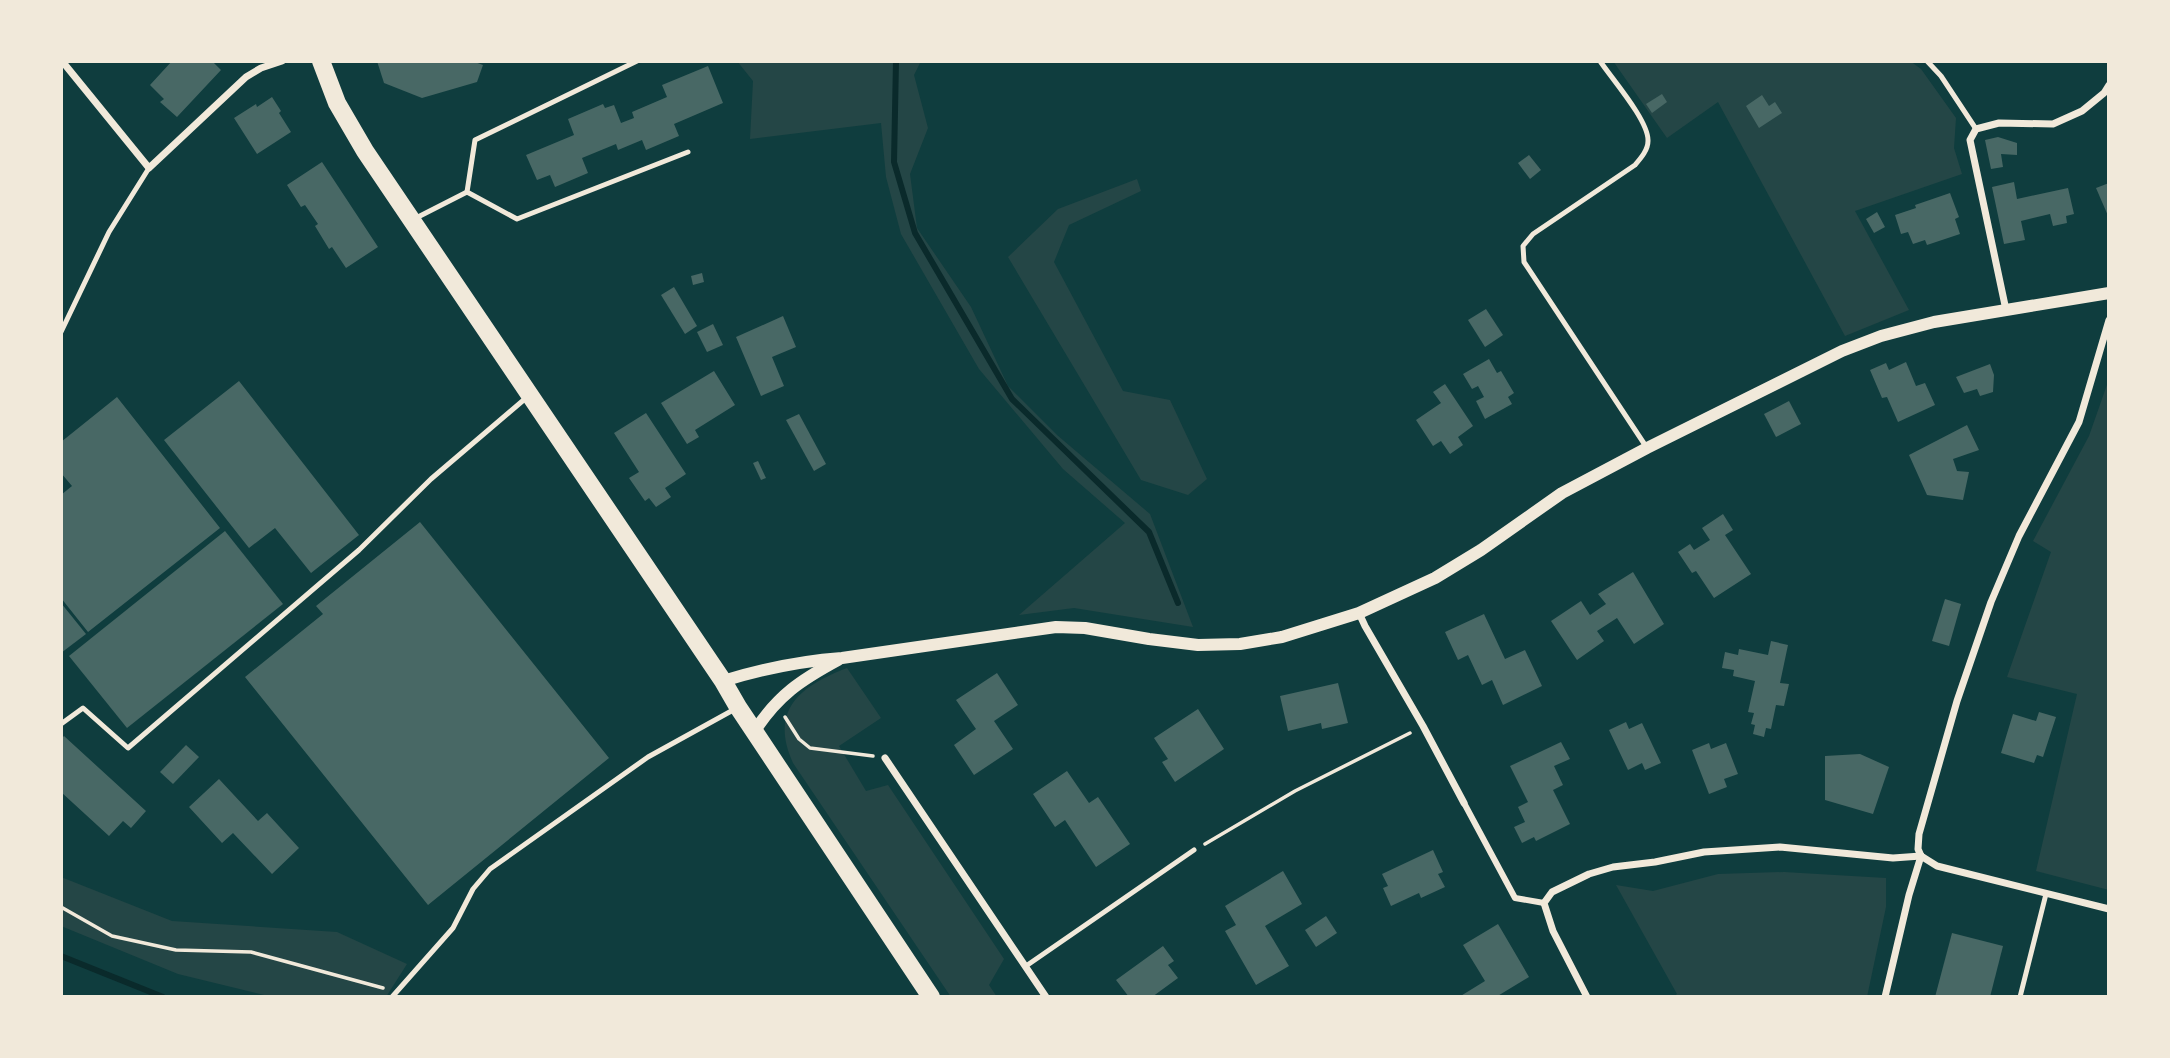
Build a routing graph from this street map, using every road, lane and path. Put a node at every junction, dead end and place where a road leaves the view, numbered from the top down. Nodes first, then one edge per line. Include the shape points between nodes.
1 (62, 61) edge
2 (282, 61) edge
3 (321, 61) edge
4 (637, 61) edge
5 (1600, 61) edge
6 (1927, 61) edge
7 (2109, 85) edge
8 (1976, 128) junction
9 (688, 152) dead end
10 (149, 169) junction
11 (467, 192) junction
12 (412, 220) junction
13 (2109, 293) edge
14 (2007, 310) junction
15 (2109, 320) edge
16 (61, 332) edge
17 (530, 395) junction
18 (1647, 447) junction
19 (1359, 613) junction
20 (842, 658) junction
21 (723, 681) junction
22 (738, 707) junction
23 (784, 715) dead end
24 (61, 724) edge
25 (1423, 726) junction
26 (754, 732) junction
27 (885, 758) joint
28 (1464, 803) joint
29 (1194, 850) joint
30 (1921, 856) junction
31 (2046, 894) junction
32 (1544, 903) junction
33 (61, 907) edge
34 (2109, 909) edge
35 (1026, 966) junction
36 (394, 994) edge
37 (931, 997) edge
38 (1046, 997) edge
39 (1587, 997) edge
40 (1885, 997) edge
41 (2020, 997) edge

1 - 10 street
2 - 10 street via 240,82
3 - 12 main road via 352,129
4 - 11 lane via 475,140
5 - 18 lane via 1644,123 1649,142 1635,165 1533,234 1523,246 1524,262
6 - 8 lane
7 - 8 street via 2082,111 2053,124 1999,122
8 - 14 street via 1969,140
9 - 11 lane via 517,219
10 - 16 lane via 109,232
11 - 12 lane
12 - 17 main road
13 - 14 street
14 - 18 street via 1934,322 1852,347
15 - 30 street via 2079,422 2010,554 1978,638 1919,834
17 - 21 main road
17 - 24 lane via 431,479 359,550 128,748 83,708
18 - 19 street via 1562,493 1435,578
19 - 20 street via 1282,637 1240,644 1198,645 1055,627
19 - 25 street
20 - 21 street via 811,660
20 - 26 street via 777,700
21 - 22 main road
22 - 26 main road
22 - 36 lane via 648,757 490,869 473,889 453,928
23 - 27 path via 810,748
25 - 28 street
25 - 29 path via 1295,791
26 - 37 main road
27 - 35 street
28 - 32 street via 1516,898
29 - 35 lane
30 - 31 street via 1937,866
30 - 32 street via 1893,858 1780,847 1704,852 1589,873 1552,892
30 - 40 street
31 - 34 street
31 - 41 lane
32 - 39 street
33 - 36 path via 112,936 176,950 251,952
35 - 38 street

